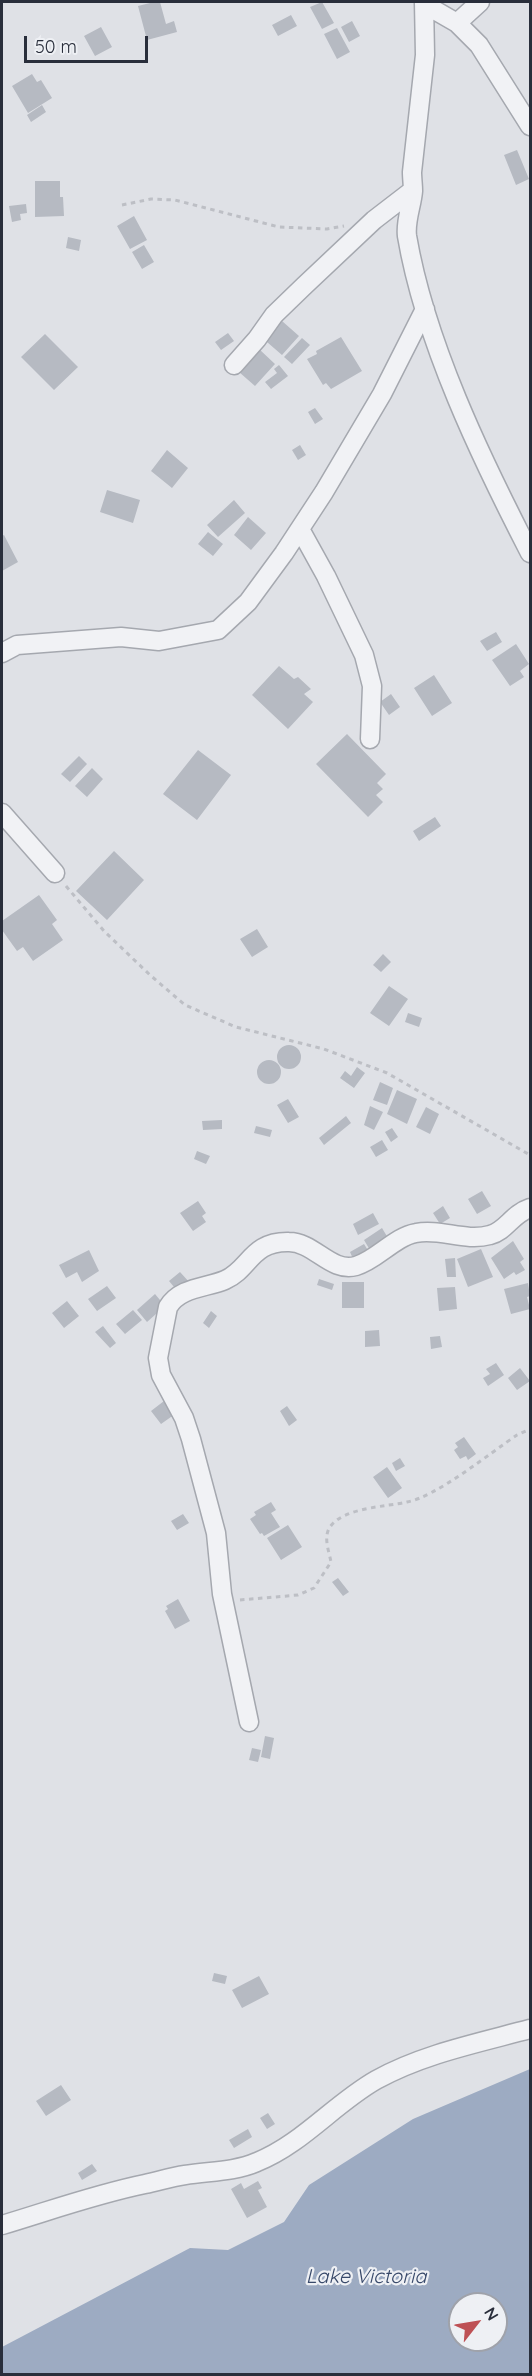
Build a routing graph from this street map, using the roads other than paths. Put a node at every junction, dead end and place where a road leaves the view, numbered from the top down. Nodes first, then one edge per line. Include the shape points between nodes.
1 (480, 2) edge
2 (424, 3) edge
3 (457, 23) junction
4 (531, 126) edge
5 (413, 190) junction
6 (425, 309) junction
7 (234, 364) dead end
8 (300, 529) junction
9 (531, 553) edge
10 (2, 653) edge
11 (370, 739) dead end
12 (2, 813) edge
13 (55, 873) road end
14 (531, 1208) edge
15 (249, 1722) dead end
16 (531, 2029) edge
17 (2, 2225) edge

1 - 3 street
2 - 3 street
2 - 5 street via 425,55
3 - 4 street via 479,45
5 - 6 street via 407,233
5 - 7 street via 374,220 289,300
6 - 8 street via 382,394
6 - 9 street via 488,470
8 - 10 street via 248,602 218,630 159,641 121,637 17,645
8 - 11 street via 364,655 372,686
12 - 13 street
14 - 15 street via 519,1211 504,1228 490,1235 416,1233 357,1266 341,1267 305,1245 277,1242 255,1252 227,1279 194,1288 172,1301 161,1333 159,1367 184,1418 216,1533 222,1594
16 - 17 street via 406,2065 359,2091 281,2150 256,2163 141,2184

